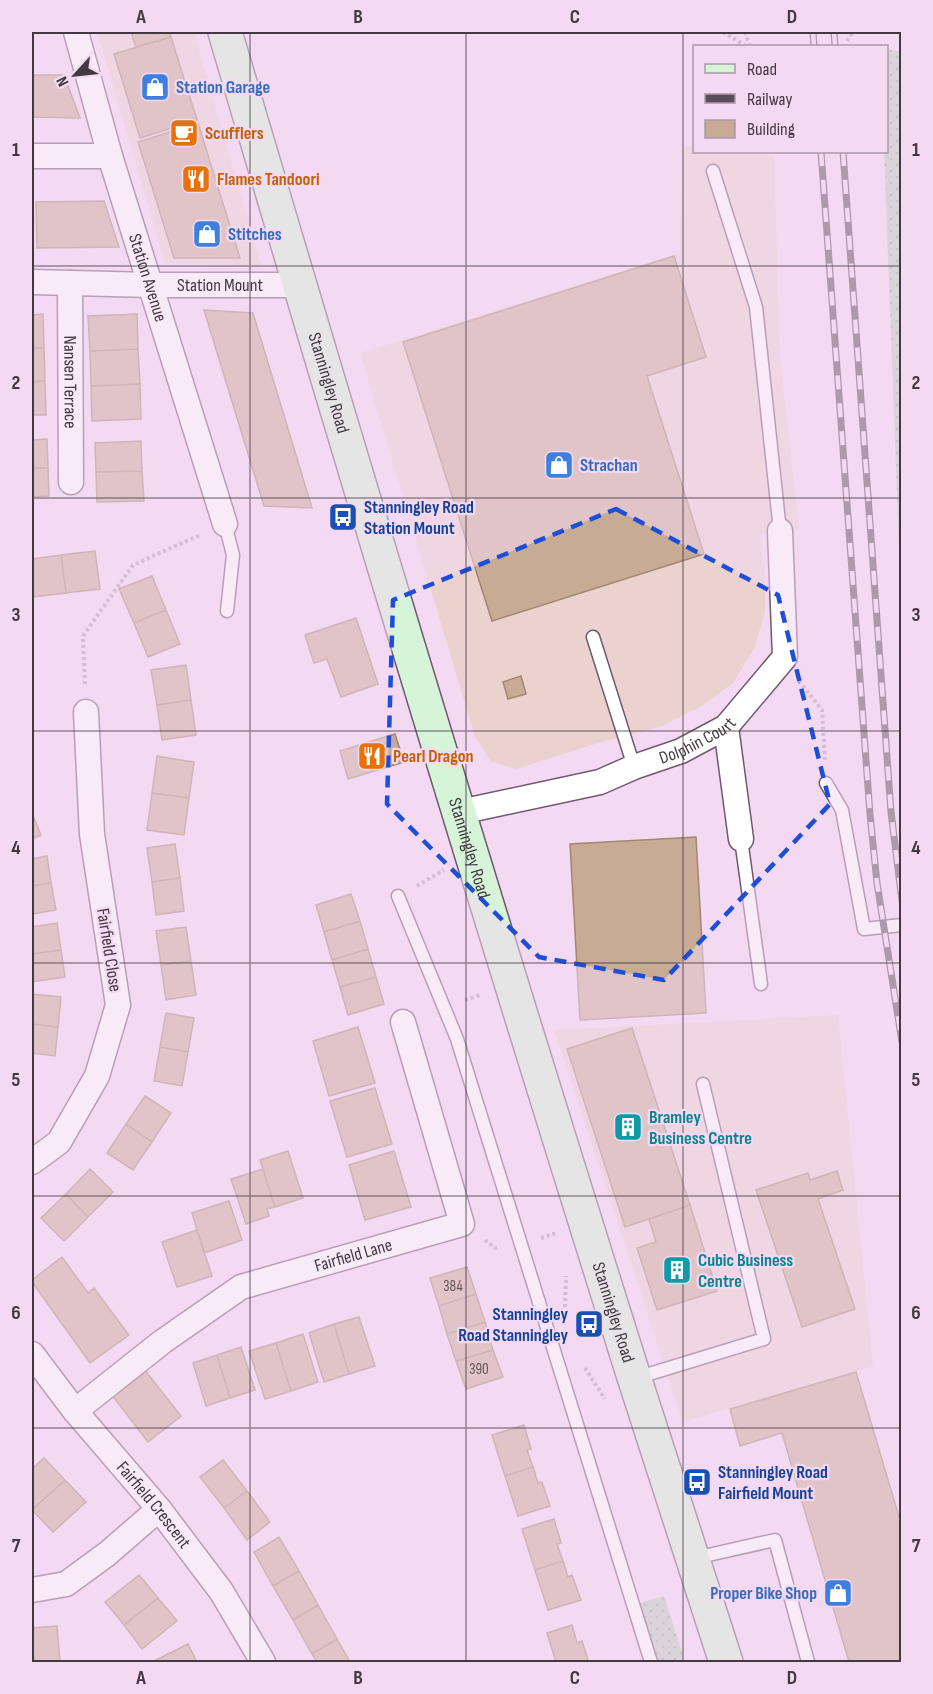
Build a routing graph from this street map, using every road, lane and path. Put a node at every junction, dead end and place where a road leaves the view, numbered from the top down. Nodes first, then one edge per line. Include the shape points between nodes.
1 (76, 32) edge
2 (225, 32) edge
3 (723, 32) edge
4 (853, 32) edge
5 (847, 41) dead end
6 (746, 45) edge
7 (32, 156) edge
8 (110, 156) junction
9 (713, 171) dead end
10 (32, 282) edge
11 (70, 283) junction
12 (151, 285) junction
13 (299, 285) junction
14 (71, 482) dead end
15 (225, 524) junction
16 (780, 531) joint
17 (227, 611) dead end
18 (592, 637) dead end
19 (780, 663) junction
20 (86, 712) joint
21 (726, 727) junction
22 (634, 767) junction
23 (826, 783) joint
24 (460, 812) junction
25 (741, 839) joint
26 (473, 854) junction
27 (398, 896) joint
28 (902, 925) edge
29 (761, 984) dead end
30 (403, 1022) dead end
31 (703, 1084) dead end
32 (32, 1162) edge
33 (32, 1354) edge
34 (635, 1378) junction
35 (75, 1411) junction
36 (159, 1509) junction
37 (693, 1558) junction
38 (32, 1590) edge
39 (262, 1662) edge
40 (651, 1662) edge
41 (726, 1662) edge
42 (808, 1662) edge

1 - 8 street, Station Avenue
2 - 13 street, Stanningley Road
3 - 6 path
4 - 5 path
7 - 8 street
8 - 12 street, Station Avenue
9 - 16 lane via 756,307
10 - 11 street, Station Mount
11 - 12 street, Station Mount
11 - 14 street, Nansen Terrace
12 - 13 street, Station Mount
12 - 15 street, Station Avenue
13 - 24 street, Stanningley Road
15 - 17 lane via 233,555
15 - 20 path via 133,565 83,636
16 - 19 street via 785,657
18 - 22 lane
19 - 21 street, Dolphin Court
19 - 23 path via 822,710
20 - 32 street, Fairfield Close via 92,834 118,1005 97,1076 59,1142
21 - 22 street, Dolphin Court via 681,751
21 - 25 street
22 - 24 street, Dolphin Court via 600,782
23 - 28 lane via 842,810 864,929
24 - 26 street, Stanningley Road
25 - 29 lane
26 - 27 path
26 - 34 street, Stanningley Road
27 - 40 lane via 457,1039
30 - 35 street, Fairfield Lane via 462,1224 241,1287 162,1342
31 - 34 lane via 764,1339
33 - 35 street, Fairfield Crescent
34 - 37 street, Stanningley Road
35 - 36 street, Fairfield Crescent
36 - 38 street via 66,1584
36 - 39 street, Fairfield Crescent via 221,1591
37 - 41 street, Stanningley Road
37 - 42 lane via 775,1540

